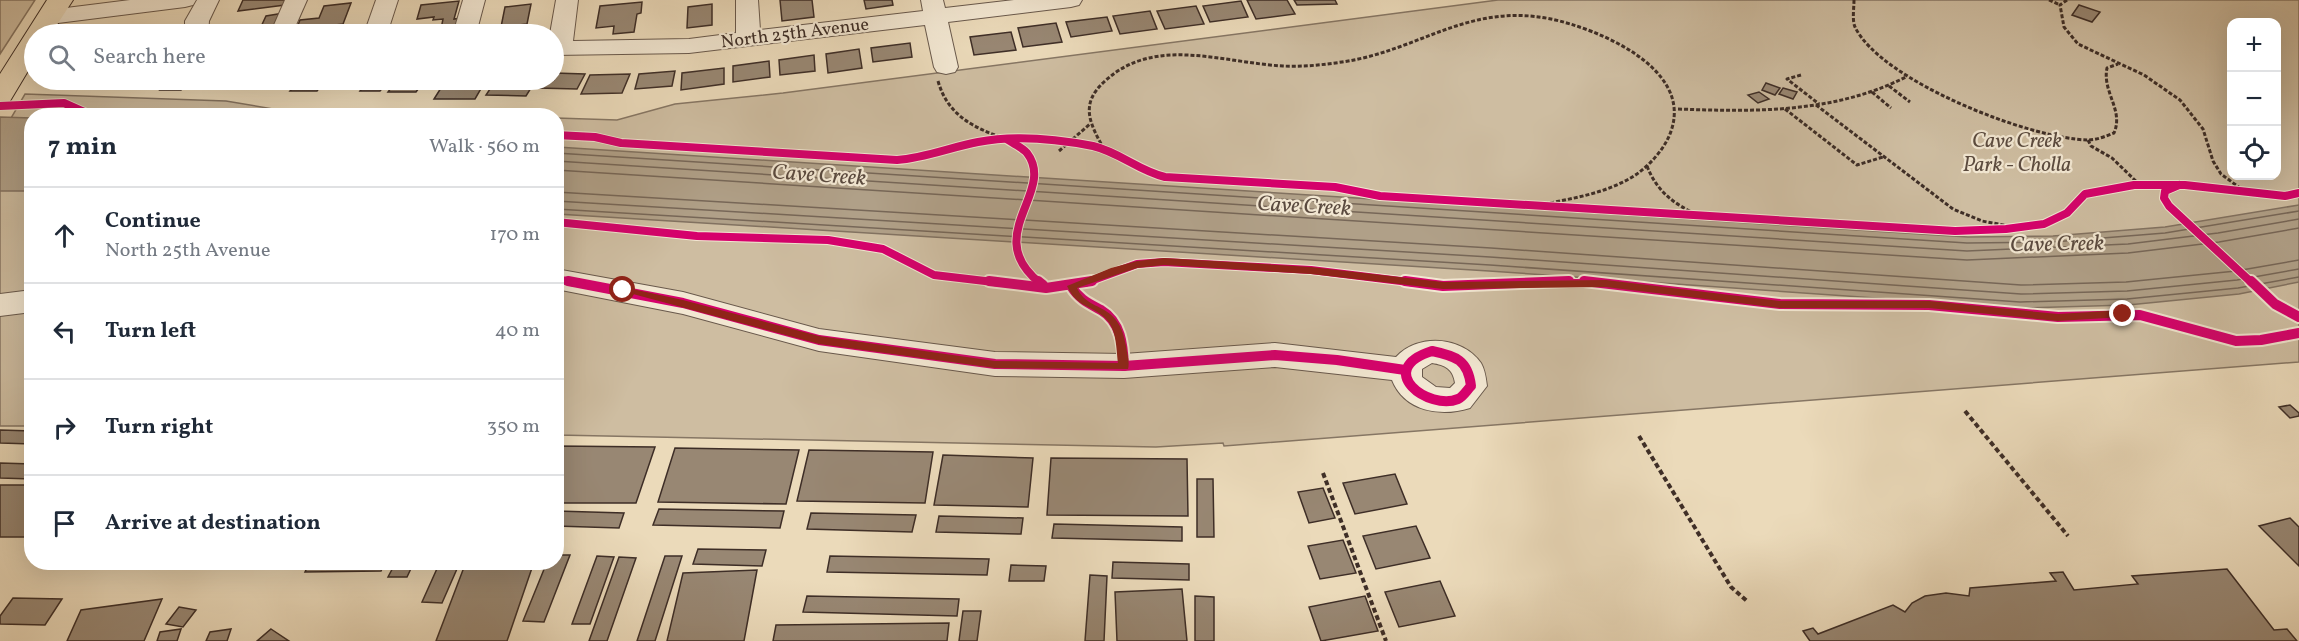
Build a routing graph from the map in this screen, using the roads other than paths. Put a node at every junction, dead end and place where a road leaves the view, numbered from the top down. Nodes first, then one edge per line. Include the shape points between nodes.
1 (185, 0) edge
2 (208, 0) edge
3 (296, 0) edge
4 (387, 0) edge
5 (474, 0) edge
6 (567, 0) edge
7 (747, 0) edge
8 (1071, 0) edge
9 (934, 8) edge
10 (49, 17) edge
11 (197, 24) edge
12 (285, 24) edge
13 (379, 24) edge
14 (468, 24) edge
15 (562, 24) edge
16 (748, 40) junction
17 (564, 48) edge
18 (24, 55) edge
19 (946, 67) road end
20 (4, 82) edge
21 (564, 281) edge
22 (24, 302) edge
23 (0, 305) edge
24 (1405, 370) dead end

1 - 10 street
2 - 11 street
3 - 12 street
4 - 13 street
5 - 14 street
6 - 15 street
7 - 16 street
8 - 9 street, North 25th Avenue
9 - 16 street, North 25th Avenue
9 - 19 street
16 - 17 street, North 25th Avenue via 654,49
18 - 20 main road
21 - 24 street via 683,303 819,340 995,364 1124,366 1275,355
22 - 23 street

